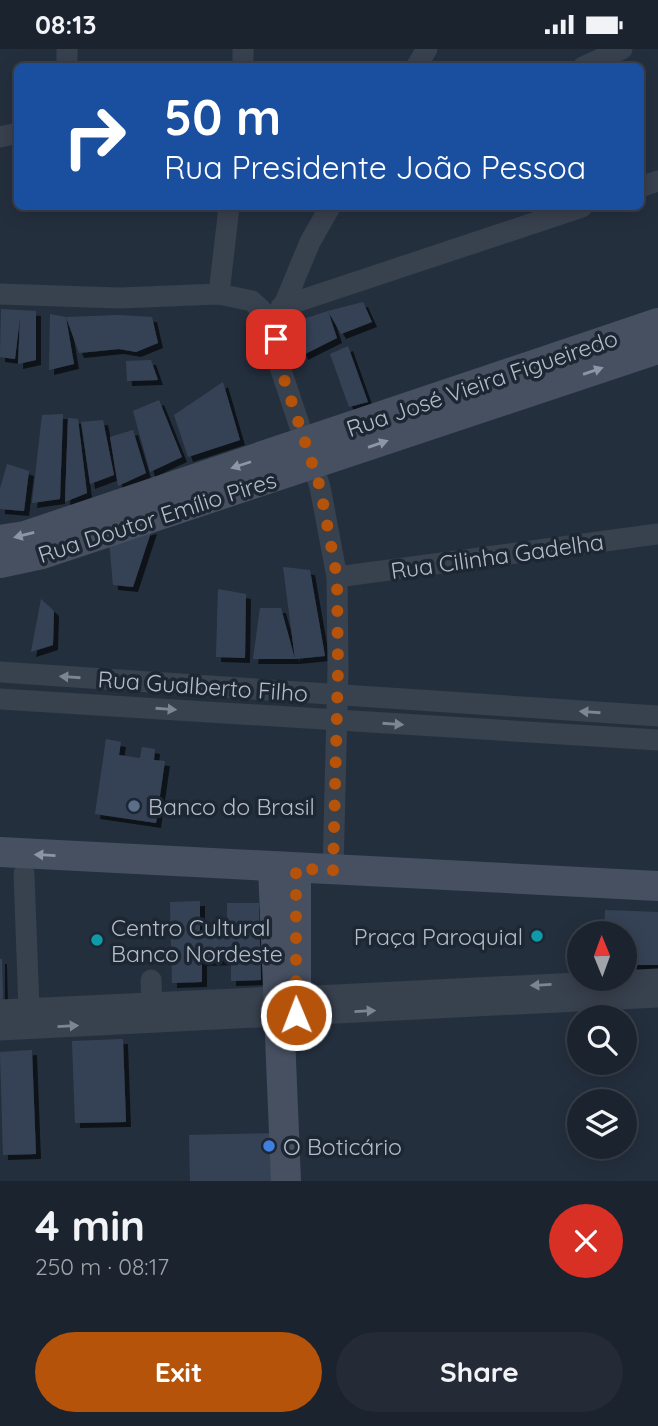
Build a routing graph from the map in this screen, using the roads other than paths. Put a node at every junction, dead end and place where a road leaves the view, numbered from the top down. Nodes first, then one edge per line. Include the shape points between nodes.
1 (622, 49) edge
2 (592, 63) edge
3 (229, 210) edge
4 (328, 210) edge
5 (574, 210) edge
6 (0, 294) edge
7 (219, 294) junction
8 (278, 316) junction
9 (658, 323) edge
10 (658, 349) edge
11 (309, 455) junction
12 (658, 534) edge
13 (0, 540) edge
14 (0, 563) edge
15 (337, 577) junction
16 (0, 672) edge
17 (338, 696) junction
18 (0, 699) edge
19 (499, 706) junction
20 (658, 716) edge
21 (337, 720) junction
22 (496, 730) junction
23 (658, 740) edge
24 (0, 852) edge
25 (12, 874) edge
26 (284, 876) junction
27 (336, 879) junction
28 (494, 886) junction
29 (658, 886) edge
30 (658, 902) edge
31 (658, 979) edge
32 (151, 980) dead end
33 (658, 997) edge
34 (152, 1003) junction
35 (287, 1006) junction
36 (29, 1009) junction
37 (0, 1010) edge
38 (0, 1030) edge
39 (286, 1181) edge
40 (303, 1181) edge

1 - 2 street
3 - 7 street
4 - 8 street
5 - 8 street
6 - 7 street via 119,298
7 - 8 street via 252,301
8 - 11 street via 276,355
9 - 11 street, Rua José Vieira Figueiredo
11 -> 10 street, Rua José Vieira Figueiredo
11 -> 13 street, Rua Doutor Emílio Pires
11 - 14 street, Rua Doutor Emílio Pires via 42,555
11 - 15 street via 331,535
12 - 15 street, Rua Cilinha Gadelha
15 - 17 street
17 -> 16 street, Rua Gualberto Filho
17 - 19 street, Rua Gualberto Filho
17 - 21 street
18 -> 21 street, Rua Gualberto Filho
20 -> 19 street, Rua Gualberto Filho
19 - 22 street
21 -> 22 street, Rua Gualberto Filho
21 - 27 street
22 - 23 street, Rua Gualberto Filho
26 -> 24 street
25 - 26 street
25 - 36 street
26 - 27 street
26 - 35 street
27 - 28 street
28 - 29 street
28 - 30 street
31 -> 35 street
32 - 34 street
35 -> 33 street
34 - 35 street
34 - 36 street
38 -> 35 street
35 - 39 street
35 - 40 street
36 - 37 street

